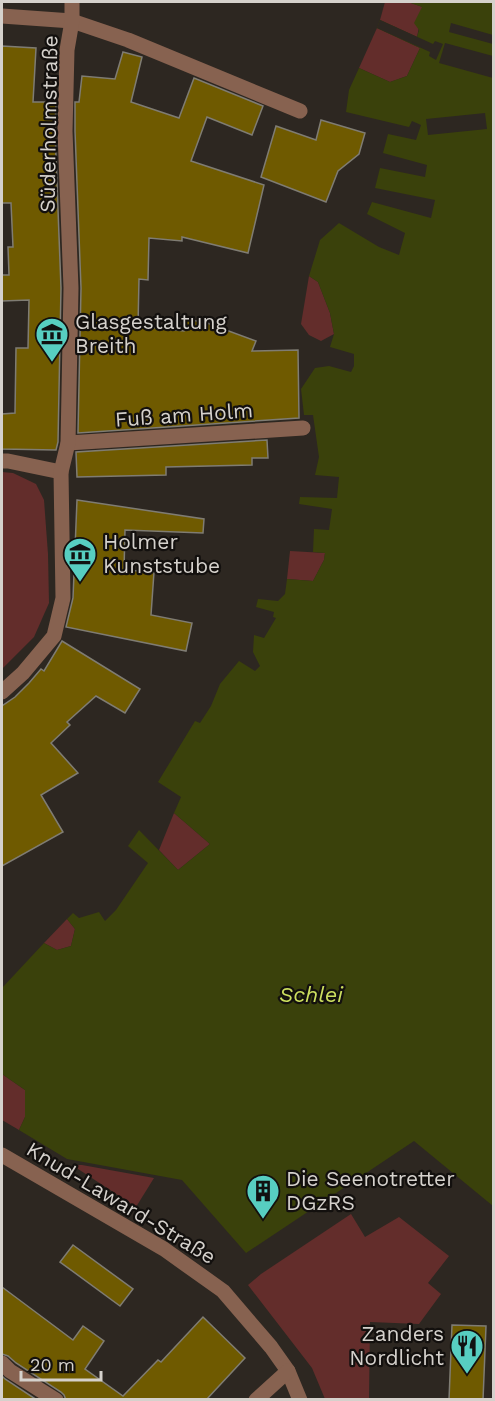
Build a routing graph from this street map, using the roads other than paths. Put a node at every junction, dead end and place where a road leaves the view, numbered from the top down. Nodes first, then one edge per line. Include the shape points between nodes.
1 (72, 2) edge
2 (2, 16) edge
3 (72, 21) junction
4 (300, 111) dead end
5 (303, 428) dead end
6 (68, 443) junction
7 (2, 460) edge
8 (61, 472) junction
9 (2, 692) edge
10 (2, 1155) edge
11 (2, 1363) edge
12 (288, 1371) junction
13 (56, 1400) edge
14 (256, 1400) edge
15 (300, 1400) edge

1 - 3 street
2 - 3 street
3 - 4 street, Süderholmstraße via 129,40
3 - 6 street, Süderholmstraße via 67,50 65,131 71,288
5 - 6 street, Fuß am Holm
6 - 8 street, Süderholmstraße
7 - 8 street
8 - 9 street, Süderholmstraße via 63,598 54,636
10 - 12 street, Knud-Laward-Straße via 164,1249 223,1291
11 - 13 street
12 - 14 street
12 - 15 street, Knud-Laward-Straße

